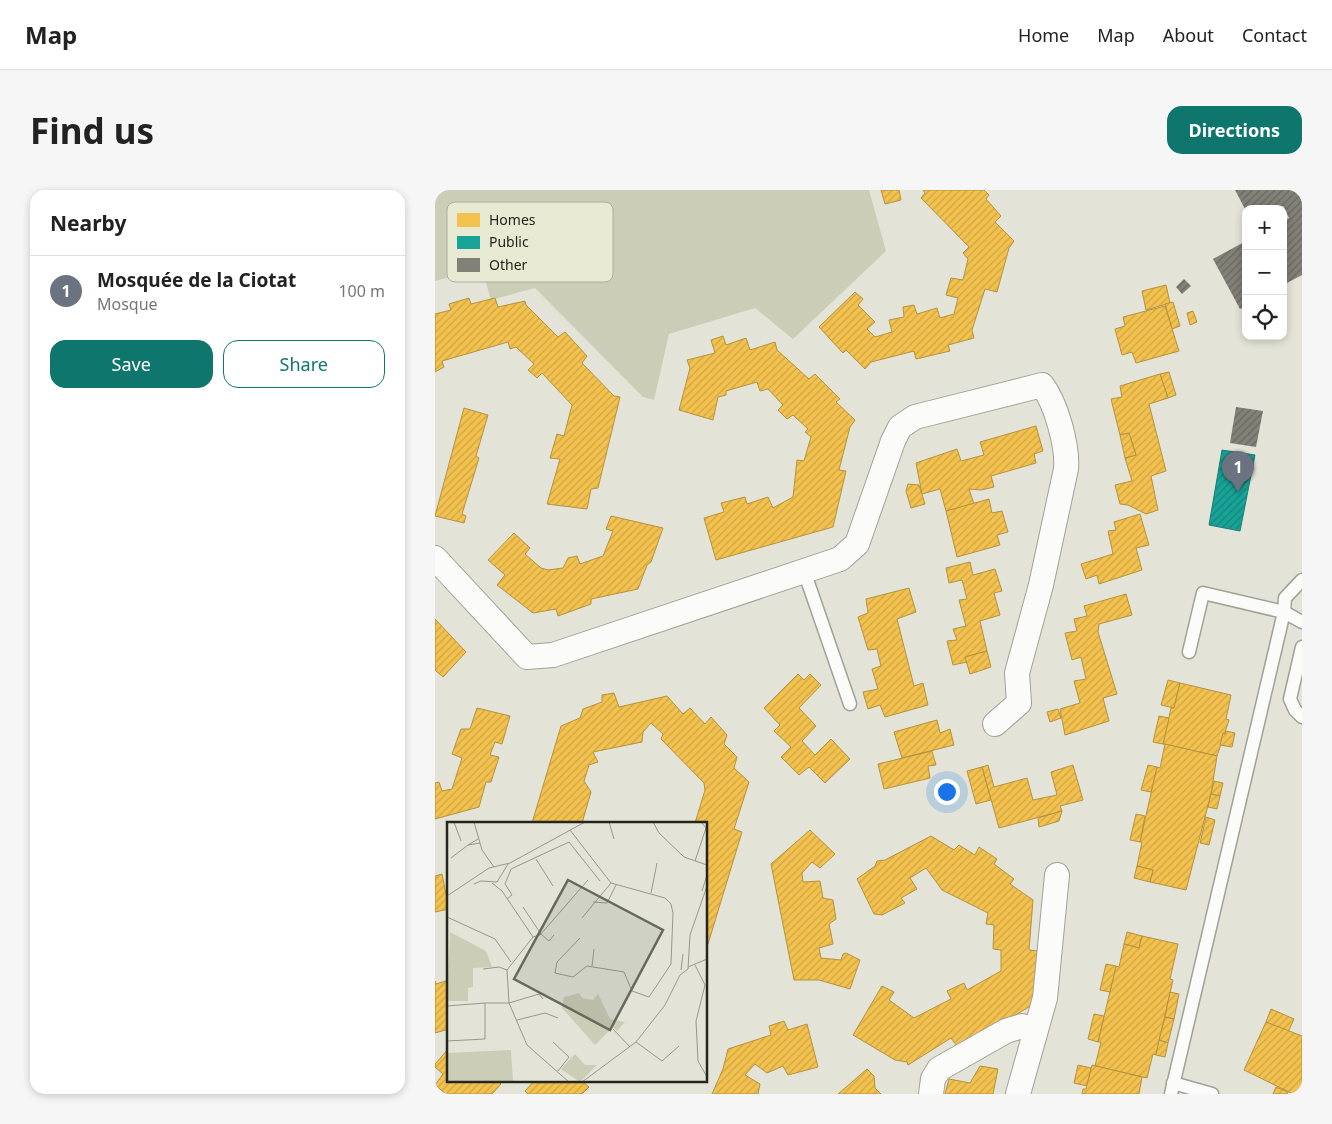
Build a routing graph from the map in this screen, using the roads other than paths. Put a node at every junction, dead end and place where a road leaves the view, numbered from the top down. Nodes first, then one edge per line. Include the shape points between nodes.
1 (435, 558) edge
2 (805, 571) junction
3 (1302, 580) edge
4 (1284, 612) junction
5 (1302, 622) edge
6 (1302, 647) edge
7 (1189, 652) dead end
8 (850, 704) dead end
9 (1302, 717) edge
10 (995, 724) dead end
11 (1057, 875) dead end
12 (1035, 1032) junction
13 (1172, 1089) edge
14 (931, 1094) edge
15 (1018, 1094) edge
16 (1212, 1094) edge

1 - 2 street via 527,657 553,655
2 - 8 lane
2 - 10 street via 840,559 857,544 900,427 915,417 1042,385 1053,404 1067,456 1066,470 1041,585 1017,673 1019,703
3 - 4 lane via 1285,598
4 - 5 lane
4 - 7 lane via 1203,593
4 - 13 lane
6 - 9 lane via 1290,699
11 - 12 street via 1045,998
12 - 14 street via 1022,1026 1007,1030 939,1069 933,1079
12 - 15 street
13 - 16 lane

